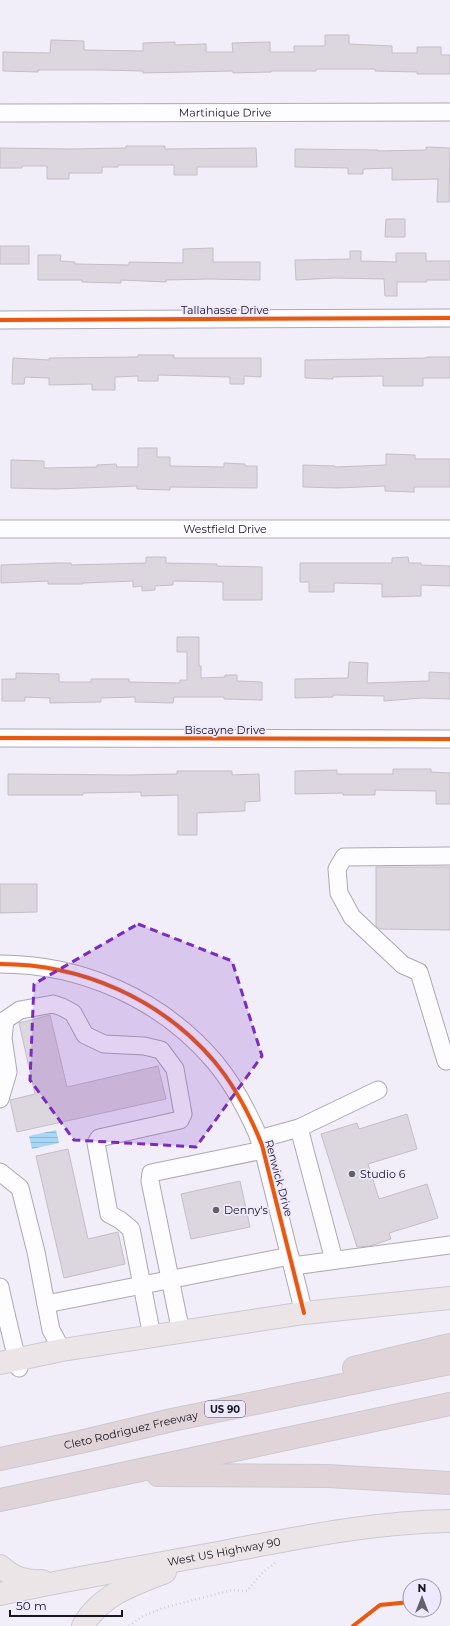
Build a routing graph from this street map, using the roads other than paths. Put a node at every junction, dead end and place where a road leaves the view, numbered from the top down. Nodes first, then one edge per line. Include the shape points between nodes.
1 (450, 112) edge
2 (0, 113) edge
3 (450, 318) edge
4 (0, 320) edge
5 (0, 529) edge
6 (450, 529) edge
7 (0, 738) edge
8 (450, 739) edge
9 (450, 856) edge
10 (0, 964) edge
11 (450, 1060) edge
12 (378, 1090) dead end
13 (0, 1099) edge
14 (299, 1128) junction
15 (261, 1144) junction
16 (0, 1172) edge
17 (450, 1245) edge
18 (334, 1260) junction
19 (292, 1261) junction
20 (170, 1280) junction
21 (142, 1285) junction
22 (0, 1287) edge
23 (450, 1298) edge
24 (46, 1304) junction
25 (304, 1313) junction
26 (3, 1315) edge
27 (181, 1332) junction
28 (152, 1336) junction
29 (450, 1344) edge
30 (62, 1350) junction
31 (450, 1363) edge
32 (9, 1367) edge
33 (450, 1404) edge
34 (172, 1420) junction
35 (0, 1459) edge
36 (115, 1475) junction
37 (450, 1483) edge
38 (0, 1500) edge
39 (450, 1521) edge
40 (207, 1555) junction
41 (0, 1566) edge
42 (71, 1579) junction
43 (0, 1594) edge
44 (83, 1626) edge

1 - 2 street, Martinique Drive
3 - 4 street, Tallahasse Drive
5 - 6 street, Westfield Drive
7 - 8 street, Biscayne Drive
9 - 11 street via 344,857 337,870 339,892 352,917 403,965 419,972 446,1061
10 - 15 street, Renwick Drive via 35,966 92,978 154,1008 176,1024 214,1061 238,1095 252,1120
12 - 14 street
13 - 21 street via 8,1072 3,1038 5,1020 20,1010 53,1004 62,1006 73,1013 85,1035 104,1044 144,1046 162,1050 175,1068 182,1114 180,1120 99,1138 96,1143 109,1214 131,1229
14 - 15 street
14 - 18 street
15 - 19 street, Renwick Drive
15 - 20 street via 151,1173 150,1181
16 - 24 street via 20,1188
17 - 18 street
18 - 19 street
19 - 20 street
19 - 25 street, Renwick Drive
20 - 21 street
20 - 27 street
21 - 24 street
21 - 28 street
22 - 26 street
23 - 25 main road
24 - 30 street via 52,1332
25 - 27 main road
26 - 32 street
27 - 28 main road
28 - 30 main road
29 - 34 highway via 323,1376
30 - 32 main road
31 - 34 highway, Cleto Rodriguez Freeway / US 90
33 - 36 highway
34 - 35 highway, Cleto Rodriguez Freeway / US 90
36 - 37 highway via 327,1476
36 - 38 highway
39 - 40 main road, West US Highway 90 via 380,1525
40 - 42 main road, West US Highway 90
40 - 44 main road via 122,1589 97,1608
41 - 42 main road via 10,1575 22,1580
42 - 43 main road, West US Highway 90

